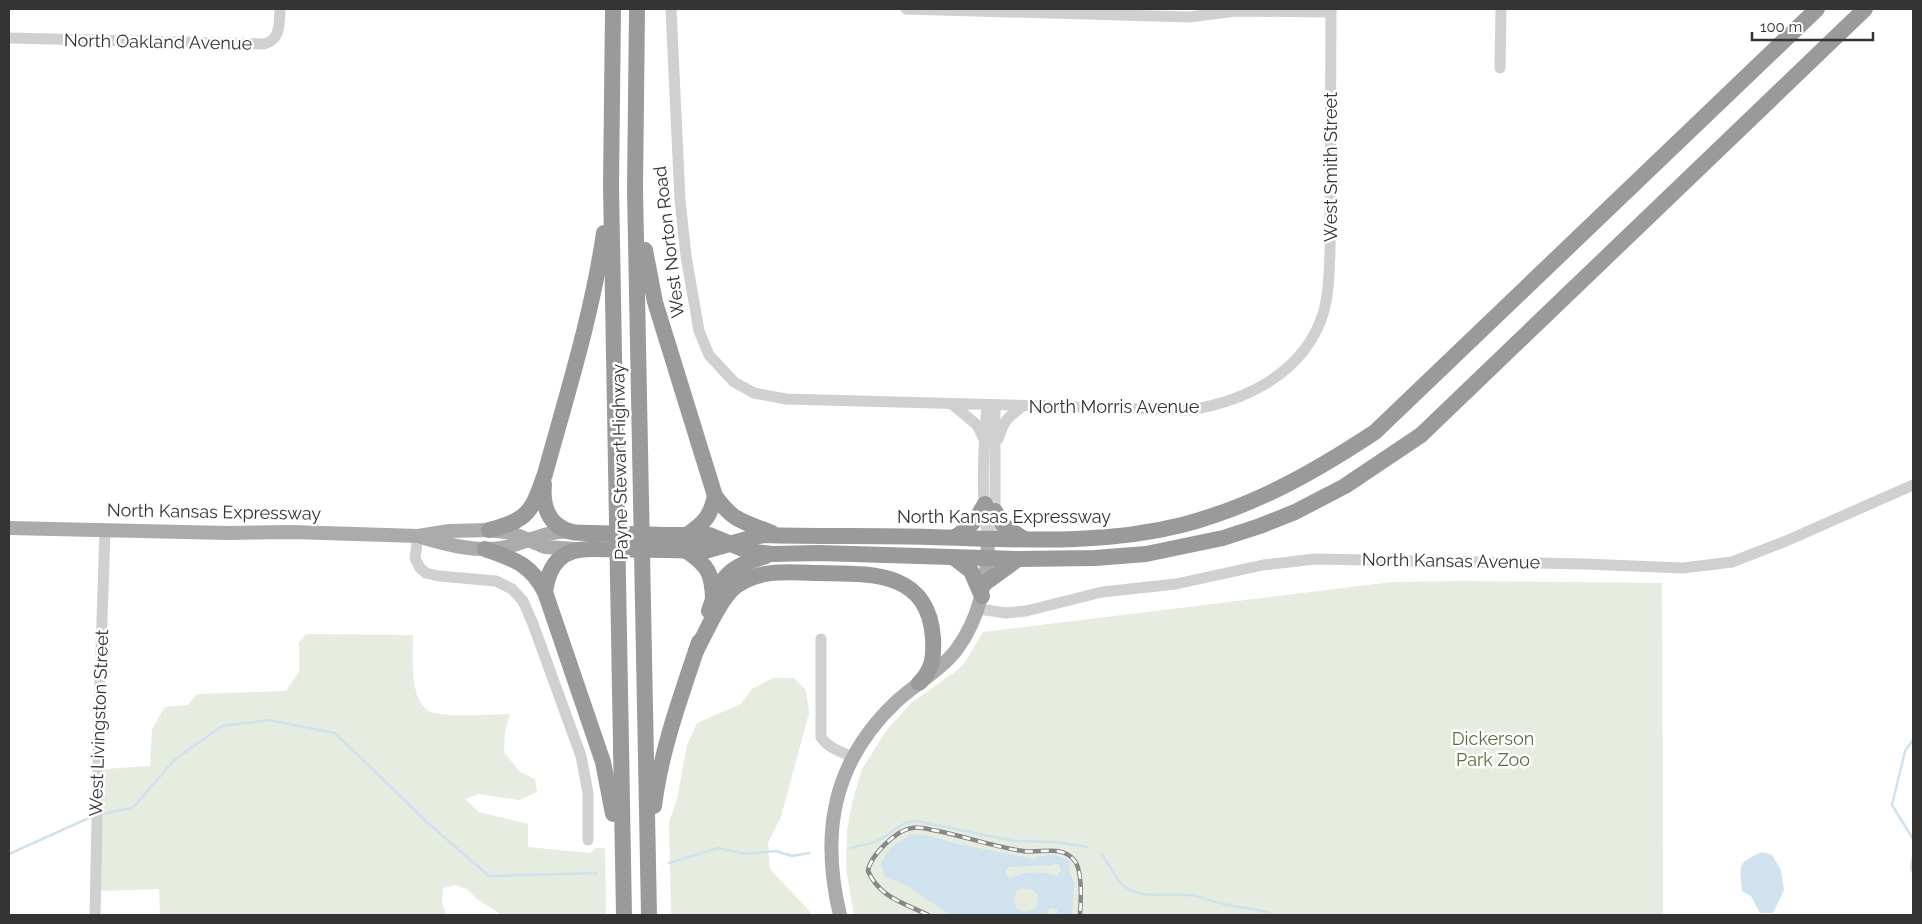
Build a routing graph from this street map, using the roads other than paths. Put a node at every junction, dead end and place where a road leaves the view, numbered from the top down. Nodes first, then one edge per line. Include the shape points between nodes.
1 (280, 9) edge
2 (614, 9) edge
3 (637, 9) edge
4 (671, 9) edge
5 (906, 9) edge
6 (962, 9) edge
7 (1501, 9) edge
8 (1817, 9) edge
9 (1865, 9) edge
10 (1072, 10) edge
11 (1236, 10) edge
12 (1331, 10) edge
13 (9, 38) edge
14 (1500, 68) dead end
15 (612, 186) junction
16 (635, 189) junction
17 (1320, 321) joint
18 (952, 404) junction
19 (991, 406) junction
20 (1024, 406) junction
21 (984, 439) junction
22 (994, 450) junction
23 (545, 474) junction
24 (1913, 485) edge
25 (715, 496) junction
26 (990, 507) junction
27 (9, 528) edge
28 (106, 530) junction
29 (489, 530) junction
30 (570, 532) junction
31 (687, 535) junction
32 (418, 536) junction
33 (781, 537) junction
34 (955, 537) junction
35 (988, 538) junction
36 (1024, 539) junction
37 (527, 540) junction
38 (667, 543) junction
39 (586, 544) junction
40 (731, 544) junction
41 (485, 548) junction
42 (688, 552) junction
43 (772, 554) junction
44 (953, 557) junction
45 (988, 558) junction
46 (1018, 559) junction
47 (545, 592) junction
48 (982, 596) junction
49 (713, 598) junction
50 (822, 639) dead end
51 (696, 651) junction
52 (919, 683) junction
53 (853, 757) junction
54 (588, 840) dead end
55 (647, 865) junction
56 (623, 876) junction
57 (95, 915) edge
58 (624, 915) edge
59 (649, 915) edge
60 (840, 915) edge

1 - 13 street, North Oakland Avenue via 276,38 264,44
2 - 15 highway, Payne Stewart Highway
3 - 16 highway, Payne Stewart Highway
4 - 18 street, West Norton Road via 682,226 699,331 709,355 734,382 770,397
5 - 6 street
6 - 10 street
7 - 14 street
8 - 36 highway, North Kansas Expressway via 1375,432 1292,483 1202,519 1112,538
9 - 46 highway, North Kansas Expressway via 1421,435 1364,473 1295,512 1204,543 1129,556
10 - 11 street via 1189,17
11 - 12 street
12 - 17 street, West Smith Street via 1330,252 1328,284
15 - 23 highway via 597,278
15 - 56 highway, Payne Stewart Highway
16 - 25 highway via 655,302
16 - 55 highway, Payne Stewart Highway
17 - 20 street, North Morris Avenue via 1305,348 1284,371 1254,390 1221,404 1189,410
18 - 19 street, West Norton Road
18 - 21 street via 978,425
19 - 20 street, North Morris Avenue
19 - 21 street
19 - 22 street
20 - 22 street via 1003,423
21 - 26 street
22 - 26 street
23 - 29 highway via 536,499 525,515 512,524
23 - 30 highway via 543,494 547,511 555,522
24 - 48 street, North Kansas Avenue via 1732,562 1683,568 1333,558 1272,564 1176,584 1102,592 1020,612 1006,613
25 - 31 highway via 706,520
25 - 33 highway via 734,517
26 - 34 highway
26 - 35 street via 985,523
26 - 36 highway via 1010,532
27 - 28 main road, North Kansas Expressway
28 - 32 main road, North Kansas Expressway
28 - 57 street, West Livingston Street
29 - 32 main road, North Kansas Expressway
29 - 37 main road, North Kansas Expressway via 512,533
30 - 37 main road, North Kansas Expressway via 553,532
30 - 39 highway, North Kansas Expressway
31 - 38 highway, North Kansas Expressway
31 - 40 highway, North Kansas Expressway via 714,536
32 - 41 main road, North Kansas Expressway via 448,545
32 - 54 street via 415,558 426,573 496,581 512,589 523,601 581,756 588,793
33 - 34 highway, North Kansas Expressway
33 - 40 highway, North Kansas Expressway via 754,537
34 - 35 highway, North Kansas Expressway
35 - 36 highway, North Kansas Expressway
35 - 45 main road
37 - 39 main road, North Kansas Expressway via 554,549
37 - 41 main road, North Kansas Expressway via 504,547
38 - 39 highway, North Kansas Expressway, bridge
38 - 42 highway, North Kansas Expressway
39 - 47 highway via 554,563
40 - 42 highway, North Kansas Expressway
40 - 43 highway, North Kansas Expressway via 755,553
41 - 47 highway via 522,564 533,573
42 - 49 highway via 709,573
43 - 44 highway, North Kansas Expressway
43 - 49 highway via 745,561 733,569
44 - 45 highway, North Kansas Expressway
44 - 48 highway via 971,571
45 - 46 highway, North Kansas Expressway
45 - 48 main road
46 - 48 highway
47 - 56 highway via 603,762
48 - 52 main road via 968,632 956,650
49 - 51 highway
50 - 53 street via 821,737 831,748
51 - 52 highway via 725,598 752,577 781,572 881,576 911,590 928,613 932,626 933,660 927,675
51 - 55 highway via 659,772
52 - 53 main road via 882,716
53 - 60 main road via 836,803 830,843 832,881
55 - 59 highway, Payne Stewart Highway
56 - 58 highway, Payne Stewart Highway

